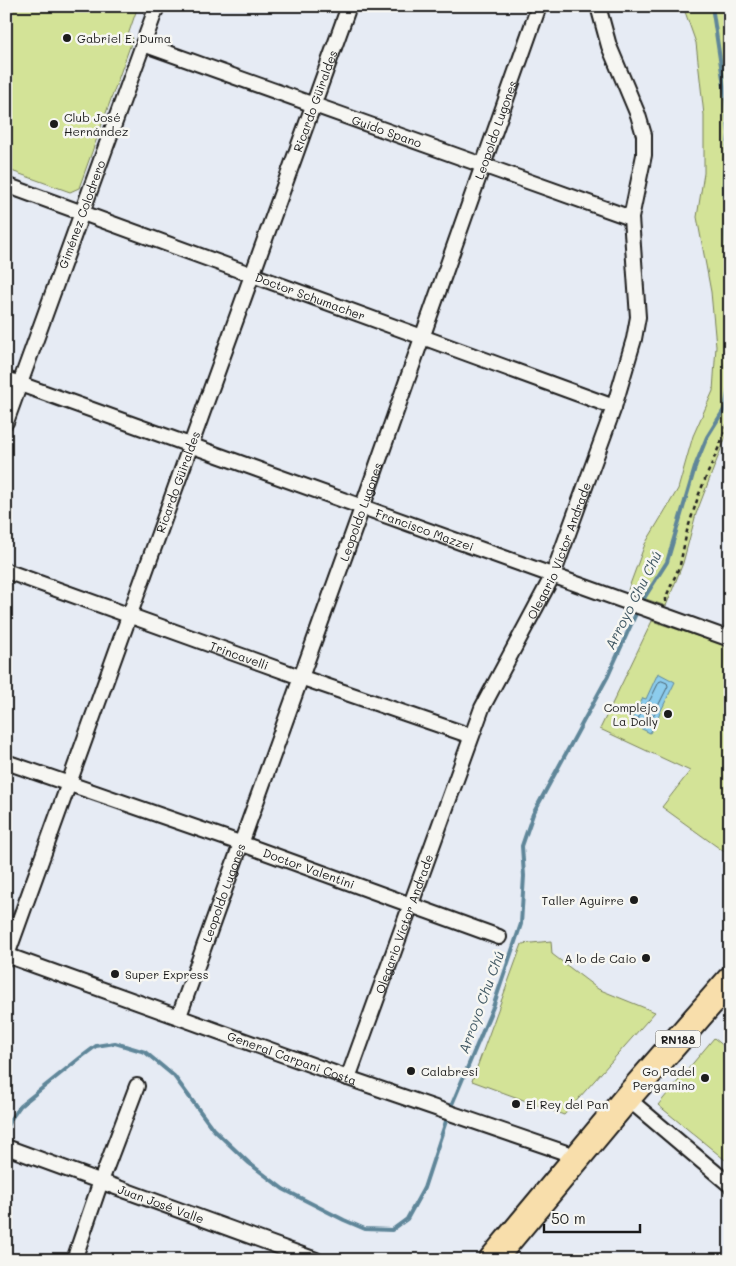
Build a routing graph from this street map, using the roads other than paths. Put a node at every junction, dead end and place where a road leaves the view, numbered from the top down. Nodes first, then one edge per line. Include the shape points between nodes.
1 (157, 6) edge
2 (349, 6) edge
3 (539, 6) edge
4 (598, 6) edge
5 (143, 44) junction
6 (314, 105) junction
7 (484, 166) junction
8 (6, 185) edge
9 (82, 212) junction
10 (631, 218) junction
11 (252, 276) junction
12 (422, 338) junction
13 (6, 380) edge
14 (20, 384) junction
15 (614, 407) junction
16 (6, 422) edge
17 (191, 446) junction
18 (362, 508) junction
19 (6, 571) edge
20 (553, 576) junction
21 (129, 616) junction
22 (730, 639) edge
23 (300, 678) junction
24 (471, 736) junction
25 (6, 762) edge
26 (69, 784) junction
27 (240, 843) junction
28 (410, 905) junction
29 (499, 937) dead end
30 (7, 956) edge
31 (730, 980) edge
32 (179, 1016) junction
33 (348, 1078) junction
34 (137, 1086) dead end
35 (627, 1098) junction
36 (12, 1149) edge
37 (578, 1157) junction
38 (101, 1181) junction
39 (730, 1185) edge
40 (74, 1260) edge
41 (316, 1260) edge
42 (492, 1260) edge

1 - 5 street, Giménez Colodrero
2 - 6 street, Ricardo Güiraldes
3 - 7 street, Leopoldo Lugones
4 - 10 street, Olegario Víctor Andrade via 609,46 644,135 644,155
5 - 6 street, Guido Spano
5 - 9 street, Giménez Colodrero
6 - 7 street, Guido Spano
6 - 11 street, Ricardo Güiraldes
7 - 10 street, Guido Spano
7 - 12 street, Leopoldo Lugones
8 - 9 street, Doctor Schumacher
9 - 11 street, Doctor Schumacher
9 - 14 street, Giménez Colodrero
10 - 15 street, Olegario Víctor Andrade via 638,317
11 - 12 street, Doctor Schumacher
11 - 17 street, Ricardo Güiraldes
12 - 15 street, Doctor Schumacher
12 - 18 street, Leopoldo Lugones
13 - 14 street, Francisco Mazzei
14 - 16 street, Giménez Colodrero
14 - 17 street, Francisco Mazzei
15 - 20 street, Olegario Víctor Andrade
17 - 18 street, Francisco Mazzei
17 - 21 street, Ricardo Güiraldes
18 - 20 street, Francisco Mazzei
18 - 23 street, Leopoldo Lugones
19 - 21 street, Trincavelli
20 - 22 street, Francisco Mazzei
20 - 24 street, Olegario Víctor Andrade via 482,708
21 - 23 street, Trincavelli
21 - 26 street, Ricardo Güiraldes
23 - 24 street, Trincavelli
23 - 27 street, Leopoldo Lugones
24 - 28 street, Olegario Víctor Andrade
25 - 26 street, Doctor Valentini
26 - 27 street, Doctor Valentini
26 - 30 street, Ricardo Güiraldes
27 - 28 street, Doctor Valentini
27 - 32 street, Leopoldo Lugones
28 - 29 street, Doctor Valentini
28 - 33 street, Olegario Víctor Andrade
30 - 32 street, General Carpani Costa
31 - 35 highway, RN188
32 - 33 street, General Carpani Costa
33 - 37 street, General Carpani Costa
34 - 38 street
35 - 37 highway, RN188
35 - 39 street
36 - 38 street, Juan José Valle
37 - 42 highway, RN188
38 - 40 street
38 - 41 street, Juan José Valle

